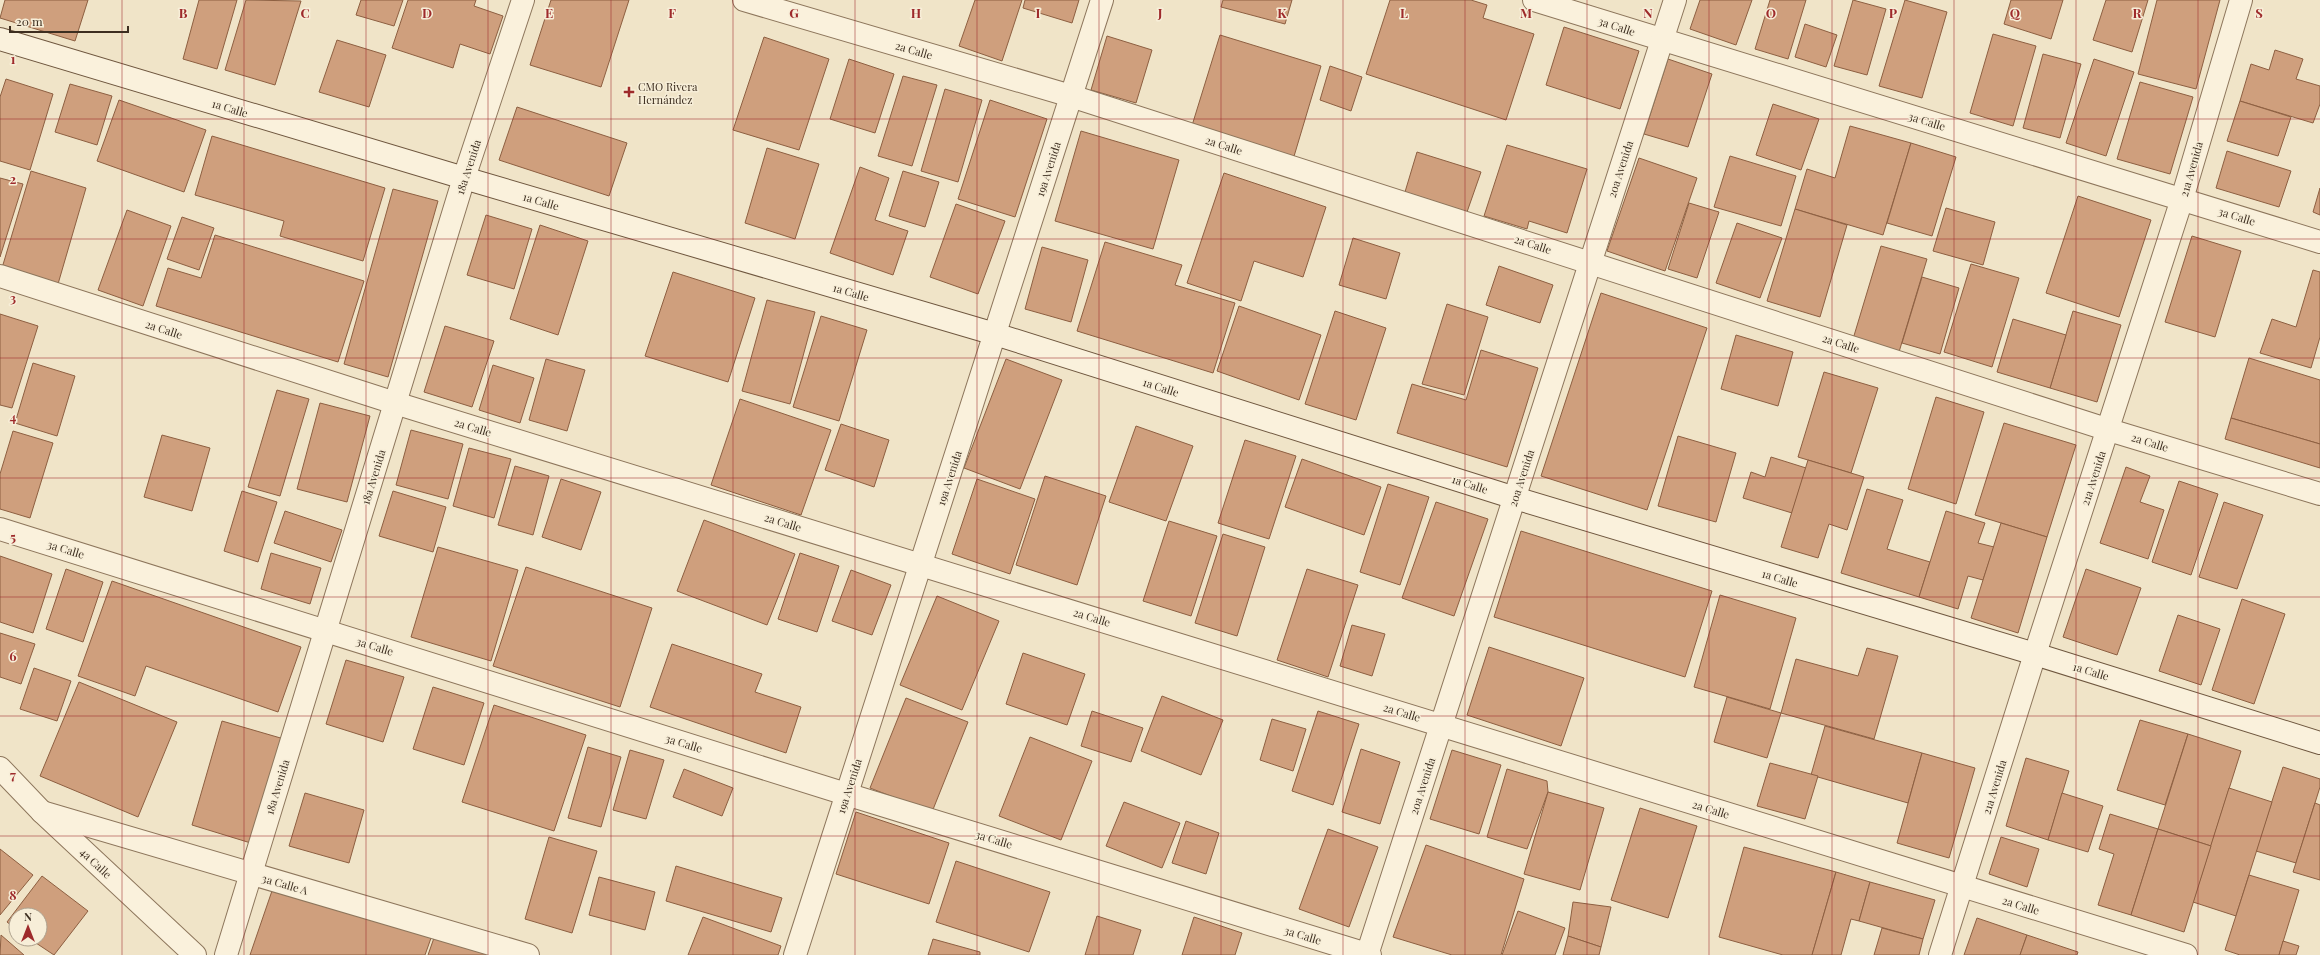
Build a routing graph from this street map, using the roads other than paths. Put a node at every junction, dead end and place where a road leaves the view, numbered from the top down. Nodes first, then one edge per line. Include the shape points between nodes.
1 (523, 0) edge
2 (744, 0) edge
3 (1102, 0) edge
4 (1534, 0) edge
5 (1675, 0) edge
6 (2241, 0) edge
7 (0, 39) edge
8 (1662, 40) junction
9 (1071, 96) junction
10 (464, 178) junction
11 (2182, 199) junction
12 (2320, 242) edge
13 (1590, 262) junction
14 (0, 276) edge
15 (995, 334) junction
16 (395, 403) junction
17 (2109, 430) junction
18 (2320, 494) edge
19 (1515, 498) junction
20 (0, 528) edge
21 (922, 565) junction
22 (325, 631) junction
23 (2035, 654) junction
24 (1442, 724) junction
25 (2320, 743) edge
26 (0, 768) edge
27 (846, 794) junction
28 (42, 812) junction
29 (251, 874) junction
30 (1963, 887) junction
31 (195, 955) edge
32 (226, 955) edge
33 (528, 955) edge
34 (795, 955) edge
35 (1368, 955) edge
36 (1940, 955) edge
37 (2186, 955) edge

1 - 10 street, 18a Avenida
2 - 9 street, 2a Calle
3 - 9 street, 19a Avenida
4 - 8 street, 3a Calle
5 - 8 street, 20a Avenida
6 - 11 street, 21a Avenida
7 - 10 street, 1a Calle
8 - 11 street, 3a Calle
8 - 13 street, 20a Avenida
9 - 13 street, 2a Calle
9 - 15 street, 19a Avenida
10 - 15 street, 1a Calle
10 - 16 street, 18a Avenida
11 - 12 street, 3a Calle
11 - 17 street, 21a Avenida
13 - 17 street, 2a Calle
13 - 19 street, 20a Avenida
14 - 16 street, 2a Calle
15 - 19 street, 1a Calle
15 - 21 street, 19a Avenida
16 - 21 street, 2a Calle
16 - 22 street, 18a Avenida
17 - 18 street, 2a Calle
17 - 23 street, 21a Avenida
19 - 23 street, 1a Calle
19 - 24 street, 20a Avenida
20 - 22 street, 3a Calle
21 - 24 street, 2a Calle
21 - 27 street, 19a Avenida
22 - 27 street, 3a Calle
22 - 29 street, 18a Avenida
23 - 25 street, 1a Calle
23 - 30 street, 21a Avenida
24 - 30 street, 2a Calle
24 - 35 street, 20a Avenida
26 - 28 street, 4a Calle
27 - 34 street, 19a Avenida
27 - 35 street, 3a Calle
28 - 29 street, 3a Calle A
28 - 31 street, 4a Calle
29 - 32 street, 18a Avenida
29 - 33 street, 3a Calle A
30 - 36 street, 21a Avenida
30 - 37 street, 2a Calle

